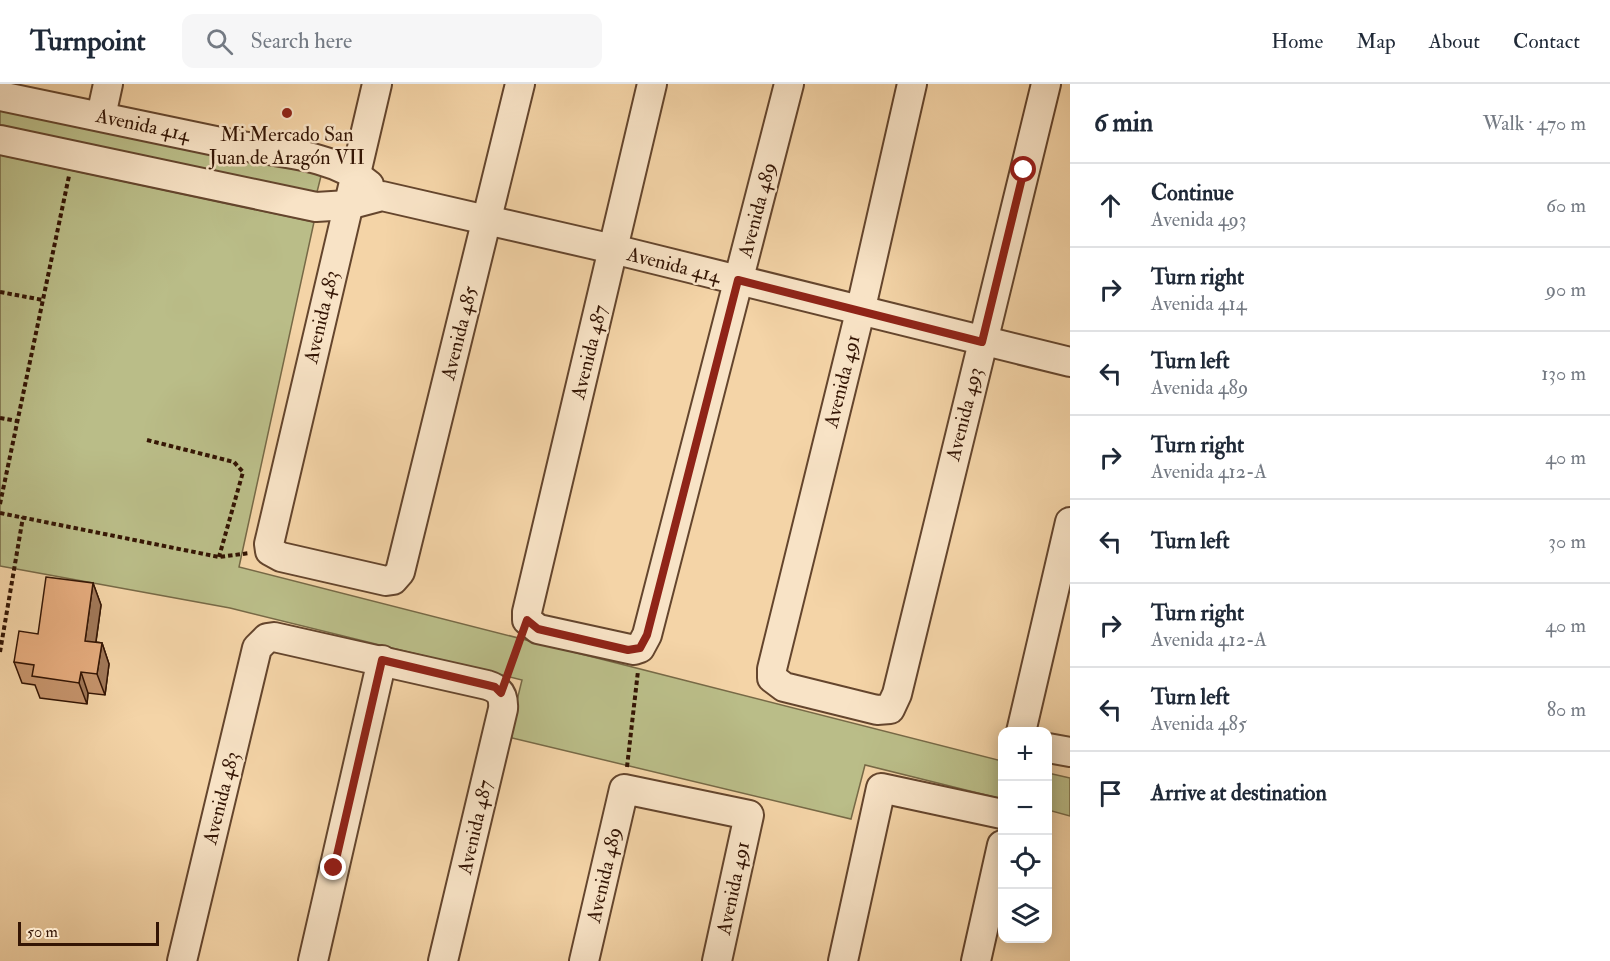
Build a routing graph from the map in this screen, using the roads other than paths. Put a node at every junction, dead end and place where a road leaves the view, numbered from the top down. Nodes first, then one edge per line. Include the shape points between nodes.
1 (108, 84) edge
2 (377, 84) edge
3 (520, 84) edge
4 (652, 84) edge
5 (789, 84) edge
6 (912, 84) edge
7 (1046, 84) edge
8 (0, 96) edge
9 (101, 117) junction
10 (0, 140) edge
11 (355, 173) junction
12 (382, 196) junction
13 (348, 205) junction
14 (487, 219) junction
15 (613, 249) junction
16 (738, 280) junction
17 (860, 312) junction
18 (982, 342) junction
19 (1070, 362) edge
20 (1070, 522) edge
21 (393, 580) joint
22 (640, 648) joint
23 (382, 660) junction
24 (890, 709) joint
25 (1023, 727) edge
26 (1052, 749) edge
27 (1070, 752) edge
28 (998, 813) edge
29 (749, 815) joint
30 (998, 863) edge
31 (182, 961) edge
32 (313, 961) edge
33 (443, 961) edge
34 (584, 961) edge
35 (717, 961) edge
36 (843, 961) edge
37 (976, 961) edge

1 - 9 street
2 - 11 street, Avenida 483
3 - 14 street, Avenida 485
4 - 15 street, Avenida 487
5 - 16 street, Avenida 489
6 - 17 street, Avenida 491
7 - 18 street, Avenida 493
8 - 9 street, Avenida 414
9 - 11 street, Avenida 414 via 324,161
10 - 13 street, Avenida 414 via 316,207
11 - 12 street, Avenida 414
11 - 13 street, Avenida 483
12 - 13 street, Avenida 414
12 - 14 street, Avenida 414
13 - 21 street, Avenida 483 via 270,537 270,551 281,558 380,581
14 - 15 street, Avenida 414
14 - 21 street, Avenida 485 via 400,572
15 - 16 street, Avenida 414
15 - 22 street, Avenida 487 via 528,602 527,620 538,629 628,650
16 - 17 street, Avenida 414
16 - 22 street, Avenida 489 via 647,635
17 - 18 street, Avenida 414
17 - 24 street, Avenida 491 via 773,659 772,678 784,687 877,710
18 - 19 street, Avenida 414
18 - 24 street, Avenida 493 via 897,694
20 - 25 street
23 - 31 street, Avenida 483 via 281,637 267,638 257,648
23 - 32 street
23 - 33 street, Avenida 487 via 495,687 503,700
26 - 27 street
28 - 36 street via 881,788
29 - 34 street, Avenida 489 via 624,789
29 - 35 street, Avenida 491
30 - 37 street

